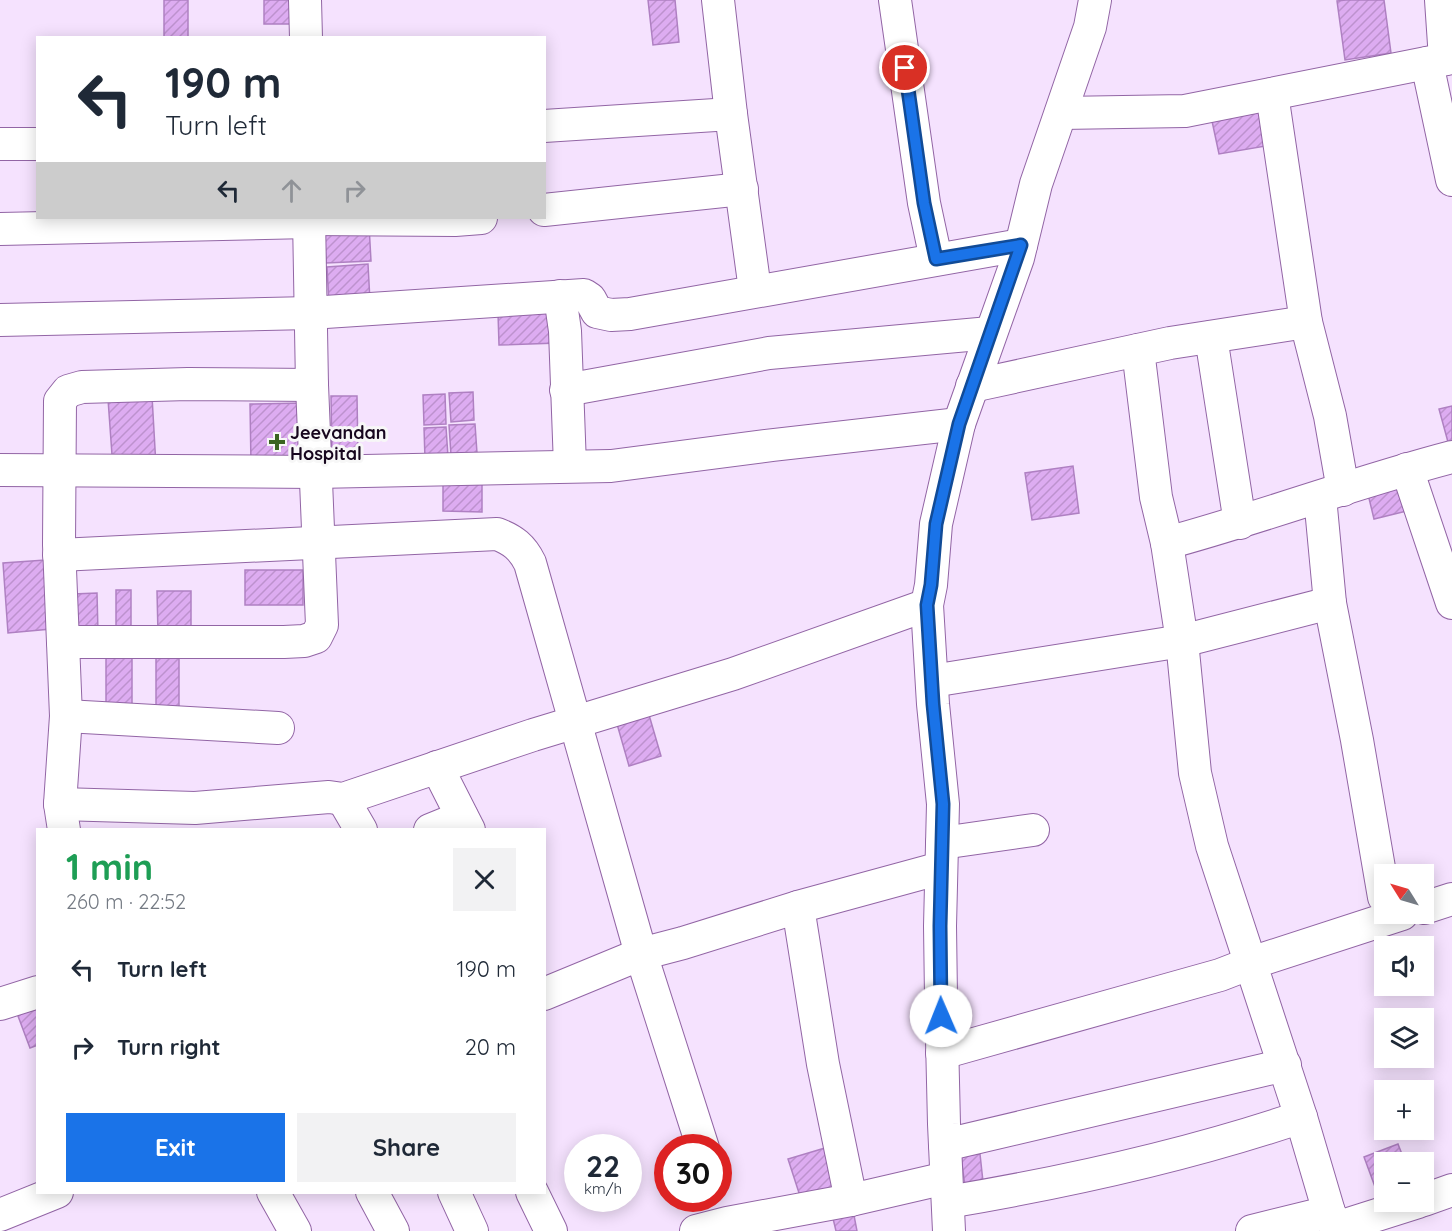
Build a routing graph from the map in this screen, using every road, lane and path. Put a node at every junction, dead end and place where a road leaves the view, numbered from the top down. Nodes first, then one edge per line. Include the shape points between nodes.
1 (305, 0) edge
2 (718, 0) edge
3 (895, 0) edge
4 (1095, 0) edge
5 (1441, 0) edge
6 (306, 36) edge
7 (1441, 60) edge
8 (1272, 94) junction
9 (730, 114) junction
10 (1060, 114) junction
11 (546, 126) edge
12 (0, 144) edge
13 (36, 144) edge
14 (1452, 180) edge
15 (741, 189) junction
16 (546, 210) edge
17 (468, 219) edge
18 (309, 220) edge
19 (0, 229) edge
20 (1021, 245) junction
21 (936, 259) junction
22 (755, 290) junction
23 (560, 296) junction
24 (310, 312) junction
25 (0, 320) edge
26 (1306, 322) junction
27 (990, 333) junction
28 (1211, 337) junction
29 (1138, 350) junction
30 (312, 385) junction
31 (972, 386) junction
32 (566, 390) junction
33 (959, 424) junction
34 (1452, 457) edge
35 (570, 466) junction
36 (1407, 469) junction
37 (0, 470) edge
38 (59, 471) junction
39 (316, 472) junction
40 (1332, 493) junction
41 (1239, 523) junction
42 (1167, 543) junction
43 (318, 544) junction
44 (59, 555) junction
45 (1330, 603) junction
46 (1452, 603) edge
47 (927, 605) junction
48 (1182, 641) junction
49 (63, 642) junction
50 (932, 681) junction
51 (66, 716) junction
52 (574, 722) junction
53 (278, 728) dead end
54 (437, 767) junction
55 (343, 799) junction
56 (62, 817) edge
57 (198, 819) edge
58 (465, 823) edge
59 (360, 828) edge
60 (440, 828) edge
61 (1033, 830) dead end
62 (942, 856) junction
63 (1381, 864) edge
64 (1452, 899) edge
65 (1434, 905) edge
66 (798, 906) junction
67 (1374, 916) edge
68 (641, 954) junction
69 (1251, 963) junction
70 (547, 988) edge
71 (36, 993) edge
72 (0, 1004) edge
73 (942, 1053) junction
74 (1285, 1065) junction
75 (1301, 1117) junction
76 (699, 1134) edge
77 (945, 1145) junction
78 (1452, 1190) edge
79 (52, 1194) edge
80 (274, 1194) edge
81 (373, 1194) edge
82 (455, 1194) edge
83 (533, 1194) edge
84 (1434, 1196) edge
85 (851, 1200) junction
86 (948, 1203) edge
87 (1380, 1212) edge
88 (0, 1215) edge
89 (725, 1217) edge
90 (1334, 1224) edge
91 (295, 1231) edge
92 (393, 1231) edge
93 (472, 1231) edge
94 (551, 1231) edge
95 (696, 1231) edge
96 (1252, 1231) edge

1 - 6 street
2 - 9 street
3 - 21 street via 924,203
4 - 10 street via 1090,27
5 - 7 street
7 - 8 street
7 - 14 street
8 - 10 street via 1185,111
8 - 26 street
9 - 11 street
9 - 15 street
10 - 20 street via 1036,184
12 - 13 street
15 - 16 street
15 - 22 street
17 - 18 street
18 - 19 street
18 - 24 street
20 - 21 street
20 - 27 street
21 - 22 street
22 - 23 street via 611,315 597,312 584,295
23 - 24 street
23 - 32 street
24 - 25 street
24 - 30 street
26 - 28 street
26 - 40 street via 1330,416
27 - 31 street
27 - 32 street via 769,352
28 - 29 street
28 - 41 street
29 - 31 street
29 - 42 street via 1156,497
30 - 38 street via 188,384 82,387 68,391 60,401
30 - 39 street
31 - 33 street
32 - 35 street
33 - 35 street via 611,466
33 - 47 street via 936,524
34 - 36 street
35 - 39 street
36 - 40 street
36 - 46 street
37 - 38 street
38 - 39 street
38 - 44 street
39 - 43 street
40 - 41 street
40 - 45 street
41 - 42 street
42 - 48 street
43 - 44 street
43 - 49 street via 322,625 316,637 285,642
43 - 52 street via 497,534 517,544 530,563
44 - 49 street
45 - 48 street
45 - 63 street
47 - 50 street
47 - 52 street via 733,674
48 - 50 street
48 - 69 street via 1195,773 1212,846
49 - 51 street
50 - 62 street via 943,804
51 - 53 street
51 - 56 street
52 - 54 street
52 - 68 street
54 - 55 street
54 - 58 street
55 - 57 street via 329,797
55 - 59 street
56 - 57 street
58 - 60 street
61 - 62 street
62 - 66 street
62 - 73 street
64 - 65 street
66 - 68 street
66 - 85 street
67 - 69 street
68 - 70 street
68 - 76 street
69 - 73 street
69 - 74 street
71 - 72 street
73 - 77 street
74 - 75 street
74 - 77 street
75 - 86 street via 1236,1139 1036,1187
75 - 90 street
77 - 86 street
78 - 84 street
79 - 88 street
80 - 91 street
81 - 92 street
82 - 93 street
83 - 94 street
85 - 86 street
85 - 89 street
87 - 90 street
89 - 95 street
90 - 96 street

